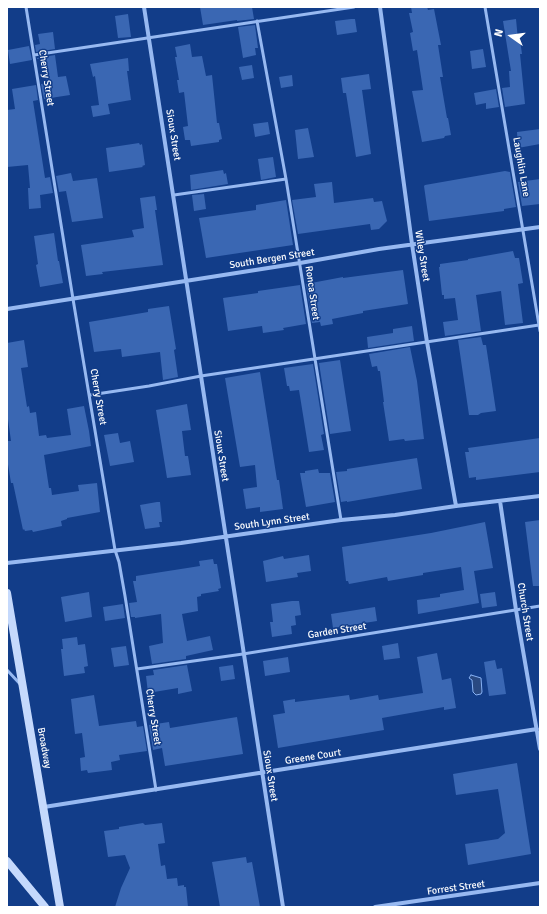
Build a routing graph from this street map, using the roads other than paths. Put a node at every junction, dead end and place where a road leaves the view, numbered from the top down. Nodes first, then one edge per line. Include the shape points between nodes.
1 (26, 7) edge
2 (144, 7) edge
3 (354, 7) edge
4 (380, 7) edge
5 (485, 7) edge
6 (257, 21) junction
7 (150, 38) junction
8 (34, 55) junction
9 (286, 179) junction
10 (174, 195) junction
11 (540, 227) edge
12 (524, 230) junction
13 (412, 244) junction
14 (300, 263) junction
15 (187, 281) junction
16 (73, 299) junction
17 (7, 309) edge
18 (539, 325) edge
19 (540, 331) edge
20 (427, 342) junction
21 (314, 360) junction
22 (201, 376) junction
23 (90, 394) junction
24 (540, 496) edge
25 (500, 501) junction
26 (456, 506) junction
27 (341, 520) junction
28 (226, 537) junction
29 (115, 550) junction
30 (7, 563) edge
31 (7, 596) edge
32 (540, 606) edge
33 (516, 610) junction
34 (243, 654) junction
35 (137, 669) junction
36 (7, 670) edge
37 (24, 688) junction
38 (537, 729) junction
39 (540, 749) edge
40 (262, 773) junction
41 (156, 790) junction
42 (44, 807) junction
43 (7, 861) edge
44 (540, 884) edge
45 (45, 907) edge
46 (60, 907) edge
47 (283, 907) edge
48 (375, 907) edge

1 - 8 lane, Cherry Street
2 - 7 street, Sioux Street
3 - 6 lane
4 - 13 street, Wiley Street
5 - 12 lane, Laughlin Lane
6 - 7 lane
6 - 9 lane, Ronca Street
7 - 8 lane
7 - 10 street, Sioux Street
8 - 16 lane, Cherry Street
9 - 10 lane
9 - 14 lane, Ronca Street
10 - 15 street, Sioux Street
11 - 12 street, South Bergen Street
12 - 13 street, South Bergen Street
12 - 18 lane, Laughlin Lane
13 - 14 street, South Bergen Street
13 - 20 street, Wiley Street
14 - 15 street, South Bergen Street
14 - 21 lane, Ronca Street
15 - 16 street, South Bergen Street
15 - 22 street, Sioux Street
16 - 17 street, South Bergen Street
16 - 23 lane, Cherry Street
18 - 19 lane, Laughlin Lane
18 - 20 lane
20 - 21 lane
20 - 26 street, Wiley Street
21 - 22 lane
21 - 27 lane, Ronca Street
22 - 23 lane
22 - 28 street, Sioux Street
23 - 29 lane, Cherry Street
24 - 25 street, South Lynn Street
25 - 26 street, South Lynn Street
25 - 33 street, Church Street
26 - 27 street, South Lynn Street
27 - 28 street, South Lynn Street
28 - 29 street, South Lynn Street
28 - 34 street, Sioux Street
29 - 30 street, South Lynn Street
29 - 35 lane, Cherry Street
31 - 37 main road, Broadway
32 - 33 lane, Garden Street
33 - 34 lane, Garden Street
33 - 38 street, Church Street
34 - 35 lane, Garden Street
34 - 40 street, Sioux Street
35 - 41 lane, Cherry Street
36 - 37 lane
37 - 42 main road, Broadway
38 - 39 street, Church Street
38 - 40 street, Greene Court
40 - 41 street, Greene Court
40 - 47 street, Sioux Street
41 - 42 street, Greene Court
42 - 46 main road, Broadway
43 - 45 main road
44 - 48 street, Forrest Street

